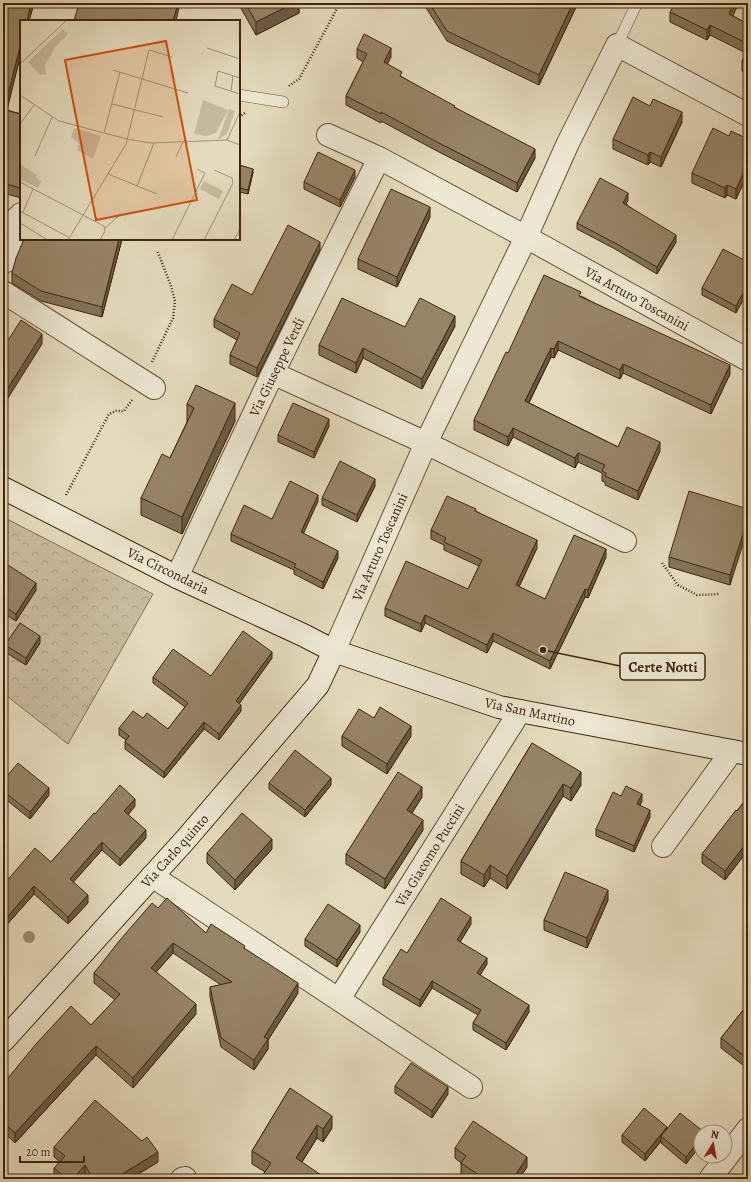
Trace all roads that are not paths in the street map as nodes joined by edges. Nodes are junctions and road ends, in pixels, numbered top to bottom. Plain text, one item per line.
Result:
1 (637, 3) edge
2 (616, 45) junction
3 (240, 95) edge
4 (283, 102) dead end
5 (748, 114) edge
6 (328, 136) dead end
7 (379, 158) junction
8 (12, 215) edge
9 (526, 237) junction
10 (3, 262) edge
11 (3, 292) edge
12 (748, 360) edge
13 (279, 376) dead end
14 (154, 388) dead end
15 (426, 443) junction
16 (3, 488) edge
17 (625, 541) dead end
18 (177, 577) junction
19 (334, 652) junction
20 (520, 711) junction
21 (740, 752) edge
22 (663, 846) dead end
23 (152, 876) junction
24 (339, 999) junction
25 (3, 1041) edge
26 (471, 1087) dead end
27 (748, 1129) edge
28 (710, 1179) edge

1 - 2 lane, Via Arturo Toscanini
2 - 5 street
2 - 9 street, Via Arturo Toscanini
3 - 4 lane
6 - 7 street, Via Arturo Toscanini
7 - 9 street, Via Arturo Toscanini
7 - 18 street, Via Giuseppe Verdi
8 - 10 street
9 - 12 street, Via Arturo Toscanini
9 - 15 street, Via Arturo Toscanini
11 - 14 street
13 - 15 street
15 - 17 street
15 - 19 street, Via Arturo Toscanini
16 - 18 street, Via Circondaria
18 - 19 street, Via Circondaria
19 - 20 street, Via San Martino
19 - 23 street, Via Carlo quinto
20 - 21 street, Via San Martino
20 - 24 street, Via Giacomo Puccini
21 - 22 street, Via San Martino
23 - 24 street
23 - 25 street, Via Carlo quinto
24 - 26 street
27 - 28 street

